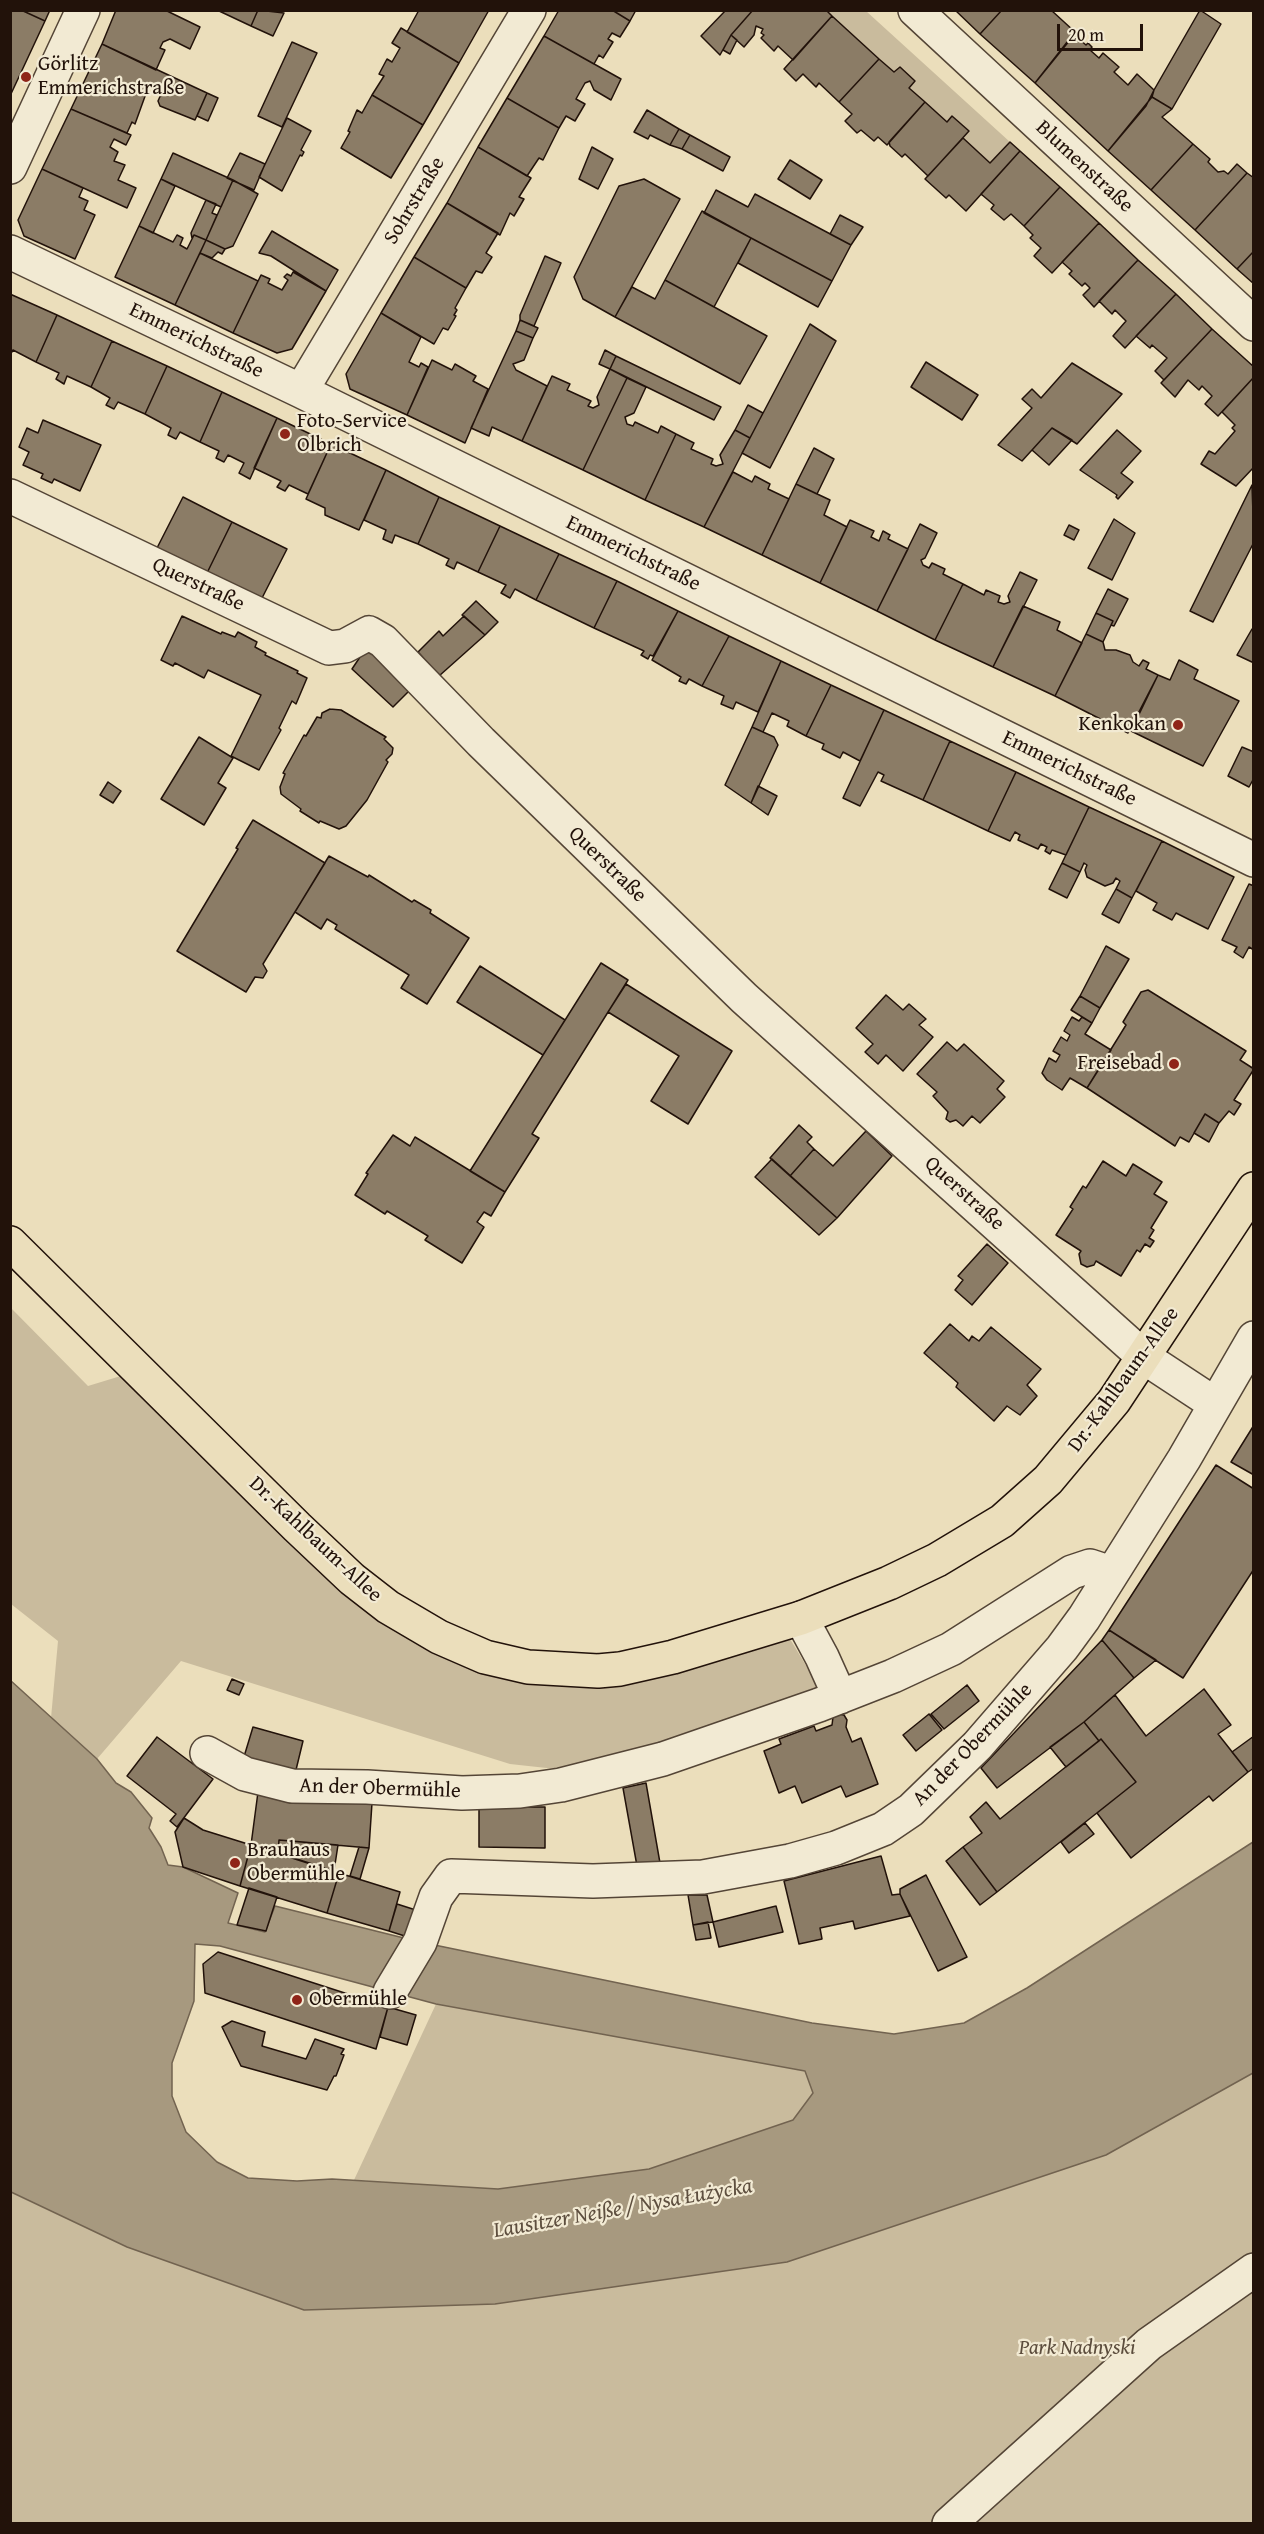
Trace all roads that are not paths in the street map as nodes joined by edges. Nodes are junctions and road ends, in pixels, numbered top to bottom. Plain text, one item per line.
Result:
1 (83, 10) edge
2 (530, 10) edge
3 (915, 10) edge
4 (10, 167) edge
5 (10, 252) edge
6 (1254, 324) edge
7 (301, 391) junction
8 (10, 496) edge
9 (1254, 860) edge
10 (1254, 1188) edge
11 (10, 1244) edge
12 (1254, 1338) edge
13 (1145, 1358) junction
14 (1215, 1404) junction
15 (1111, 1573) junction
16 (801, 1618) junction
17 (840, 1697) junction
18 (207, 1753) dead end
19 (390, 1992) dead end
20 (1254, 2271) edge
21 (949, 2523) edge

1 - 4 street
2 - 7 street, Sohrstraße
3 - 6 street, Blumenstraße
5 - 7 street, Emmerichstraße
7 - 9 street, Emmerichstraße
8 - 13 street, Querstraße
10 - 13 main road, Dr.-Kahlbaum-Allee
11 - 16 main road, Dr.-Kahlbaum-Allee
12 - 14 street, An der Obermühle
13 - 14 street
13 - 16 main road, Dr.-Kahlbaum-Allee
14 - 15 street, An der Obermühle
15 - 17 street, An der Obermühle
15 - 19 street, An der Obermühle
16 - 17 street
17 - 18 street, An der Obermühle
20 - 21 street

